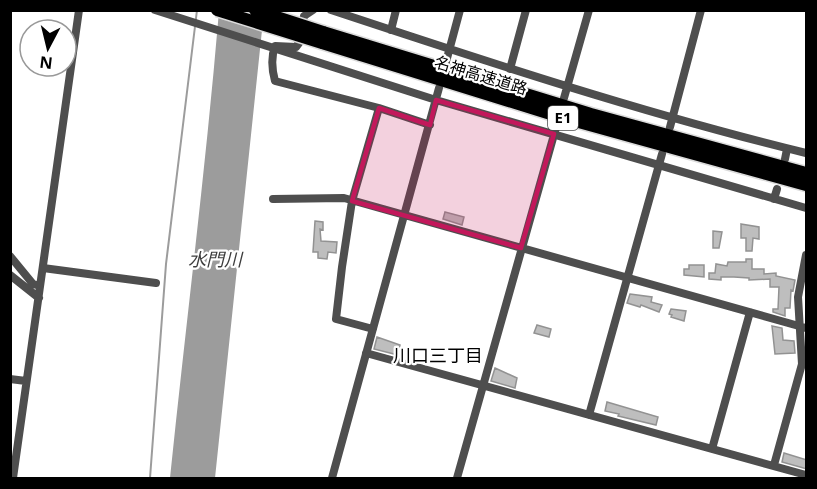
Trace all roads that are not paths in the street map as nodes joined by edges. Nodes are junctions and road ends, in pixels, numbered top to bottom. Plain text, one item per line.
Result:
1 (79, 10) edge
2 (155, 10) edge
3 (217, 10) edge
4 (255, 10) edge
5 (313, 10) edge
6 (331, 10) edge
7 (396, 10) edge
8 (460, 10) edge
9 (526, 10) edge
10 (589, 10) edge
11 (701, 10) edge
12 (165, 12) edge
13 (301, 13) edge
14 (391, 30) junction
15 (322, 37) junction
16 (274, 48) junction
17 (449, 50) junction
18 (446, 63) dead end
19 (510, 69) junction
20 (568, 87) junction
21 (439, 88) dead end
22 (564, 98) dead end
23 (436, 100) junction
24 (379, 108) junction
25 (671, 122) junction
26 (557, 123) dead end
27 (430, 125) junction
28 (554, 134) junction
29 (788, 149) junction
30 (807, 153) edge
31 (662, 154) dead end
32 (785, 159) dead end
33 (659, 164) junction
34 (807, 173) edge
35 (807, 187) edge
36 (777, 189) dead end
37 (273, 199) dead end
38 (774, 199) junction
39 (352, 201) junction
40 (807, 208) edge
41 (405, 216) junction
42 (521, 248) junction
43 (807, 255) edge
44 (10, 256) edge
45 (43, 268) junction
46 (10, 275) edge
47 (628, 278) junction
48 (156, 283) dead end
49 (40, 286) junction
50 (39, 298) junction
51 (750, 312) junction
52 (803, 327) edge
53 (373, 329) junction
54 (366, 353) junction
55 (10, 379) edge
56 (26, 381) junction
57 (484, 385) junction
58 (589, 415) junction
59 (712, 449) junction
60 (774, 465) junction
61 (805, 476) edge
62 (13, 478) edge
63 (332, 478) edge
64 (457, 478) edge

1 - 45 street
2 - 12 street
3 - 15 highway, 名神高速道路 / E1, bridge
4 - 15 highway, 名神高速道路 / E1, bridge
5 - 13 street
6 - 14 street
7 - 14 street
8 - 17 street
9 - 19 street
10 - 20 street
11 - 25 street
12 - 16 street
13 - 16 street
14 - 17 street
15 - 34 highway, 名神高速道路 / E1
15 - 35 highway, 名神高速道路 / E1
16 - 23 street
16 - 24 street
17 - 18 street
17 - 19 street
19 - 20 street
20 - 22 street
20 - 25 street
21 - 23 street
23 - 27 street
23 - 28 street
24 - 27 street
24 - 39 street
25 - 29 street
26 - 28 street
27 - 41 street
28 - 33 street
28 - 42 street
29 - 30 street
29 - 32 street
31 - 33 street
33 - 38 street
33 - 47 street
36 - 38 street
37 - 39 street
38 - 40 street
39 - 41 street
39 - 53 street
41 - 42 street
41 - 53 street
42 - 47 street
42 - 57 street
43 - 52 street
44 - 49 street
45 - 48 street
45 - 49 street
46 - 50 street
47 - 51 street
47 - 58 street
49 - 50 street
50 - 56 street
51 - 52 street
51 - 59 street
52 - 60 street
53 - 54 street
54 - 57 street
54 - 63 street
55 - 56 street
56 - 62 street
57 - 58 street
57 - 64 street
58 - 59 street
59 - 60 street
60 - 61 street

